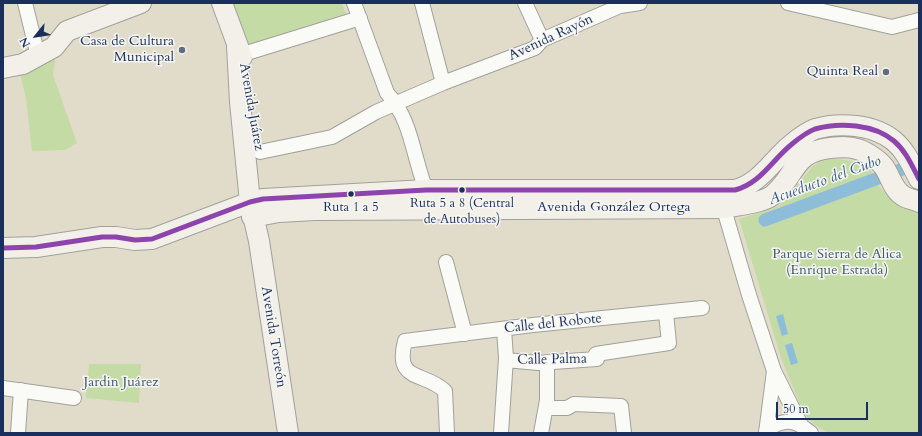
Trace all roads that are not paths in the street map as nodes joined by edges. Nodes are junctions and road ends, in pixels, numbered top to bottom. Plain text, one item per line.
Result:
1 (24, 3) edge
2 (141, 3) edge
3 (222, 3) edge
4 (354, 3) edge
5 (422, 3) edge
6 (524, 3) edge
7 (640, 3) edge
8 (788, 3) edge
9 (360, 18) junction
10 (919, 20) edge
11 (542, 40) junction
12 (239, 52) junction
13 (38, 56) junction
14 (3, 68) edge
15 (442, 82) junction
16 (396, 103) junction
17 (260, 152) junction
18 (919, 179) edge
19 (426, 190) junction
20 (721, 199) junction
21 (919, 202) edge
22 (257, 208) junction
23 (434, 208) junction
24 (3, 248) edge
25 (446, 262) dead end
26 (702, 308) dead end
27 (666, 313) junction
28 (504, 329) junction
29 (465, 334) junction
30 (506, 360) junction
31 (547, 362) junction
32 (774, 371) junction
33 (3, 388) edge
34 (21, 390) junction
35 (74, 398) dead end
36 (546, 408) junction
37 (806, 429) edge
38 (766, 432) edge
39 (18, 433) edge
40 (288, 433) edge
41 (447, 433) edge
42 (501, 433) edge
43 (541, 433) edge
44 (624, 433) edge

1 - 13 street
2 - 13 street
3 - 12 street, Avenida Juárez
4 - 9 street
5 - 15 street
6 - 11 street
7 - 11 street, Avenida Rayón
8 - 10 street
9 - 12 street
9 - 16 street
11 - 15 street, Avenida Rayón
12 - 17 street, Avenida Juárez
12 - 22 street
13 - 14 street
15 - 16 street, Avenida Rayón
16 - 17 street, Avenida Rayón
16 - 19 street
17 - 22 street, Avenida Juárez
18 - 20 street, Avenida González Ortega
19 - 20 street, Avenida González Ortega
19 - 22 street, Avenida González Ortega
19 - 23 street
20 - 21 street, Avenida González Ortega
20 - 23 street, Avenida González Ortega
20 - 32 street
22 - 23 street, Avenida González Ortega
22 - 24 street
22 - 40 street, Avenida Torreón
25 - 29 street
26 - 27 street, Calle del Robote
27 - 28 street, Calle del Robote
27 - 31 street, Calle Palma
28 - 29 street, Calle del Robote
28 - 30 street
29 - 41 street, Calle del Robote
30 - 31 street, Calle Palma
30 - 42 street
31 - 36 street
32 - 37 street
32 - 38 street
33 - 34 street
34 - 35 street
34 - 39 street
36 - 43 street
36 - 44 street
37 - 38 street

